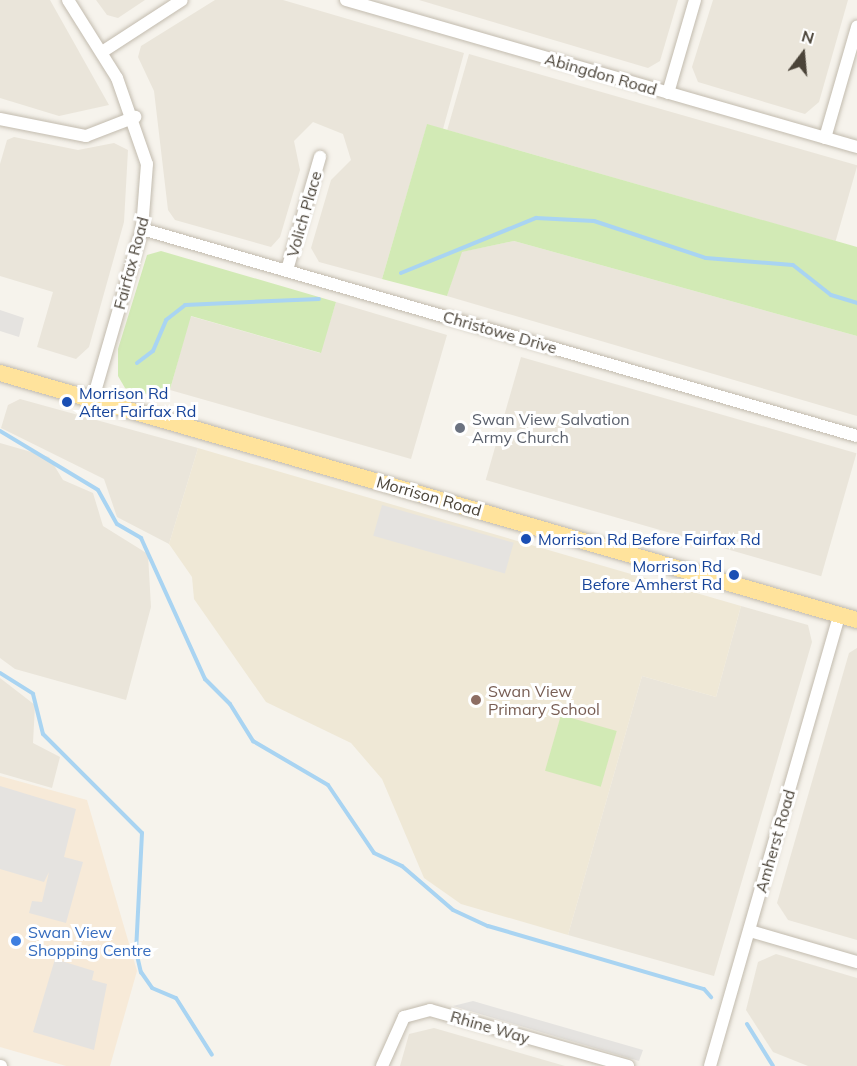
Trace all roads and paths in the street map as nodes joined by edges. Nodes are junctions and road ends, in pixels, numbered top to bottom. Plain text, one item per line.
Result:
1 (68, 0) edge
2 (182, 0) edge
3 (346, 0) edge
4 (695, 0) edge
5 (374, 4) edge
6 (857, 27) edge
7 (102, 52) junction
8 (668, 93) junction
9 (135, 117) junction
10 (0, 119) edge
11 (825, 138) junction
12 (857, 147) edge
13 (320, 157) dead end
14 (142, 229) junction
15 (287, 270) junction
16 (0, 373) edge
17 (93, 399) junction
18 (857, 436) edge
19 (839, 615) junction
20 (857, 620) edge
21 (750, 931) junction
22 (857, 962) edge
23 (382, 1066) edge
24 (628, 1066) edge
25 (710, 1066) edge

1 - 7 street, Fairfax Road
2 - 7 street
3 - 5 street, Abingdon Road
4 - 8 street
5 - 8 street, Abingdon Road
6 - 11 street
7 - 9 street, Fairfax Road
8 - 11 street, Abingdon Road
9 - 10 street
9 - 14 street, Fairfax Road
11 - 12 street, Abingdon Road
13 - 15 street, Volich Place
14 - 15 street, Christowe Drive
14 - 17 street, Fairfax Road
15 - 18 street, Christowe Drive
16 - 17 main road, Morrison Road
17 - 19 main road, Morrison Road
19 - 20 main road, Morrison Road
19 - 21 street, Amherst Road
21 - 22 street
21 - 25 street, Amherst Road
23 - 24 street, Rhine Way

